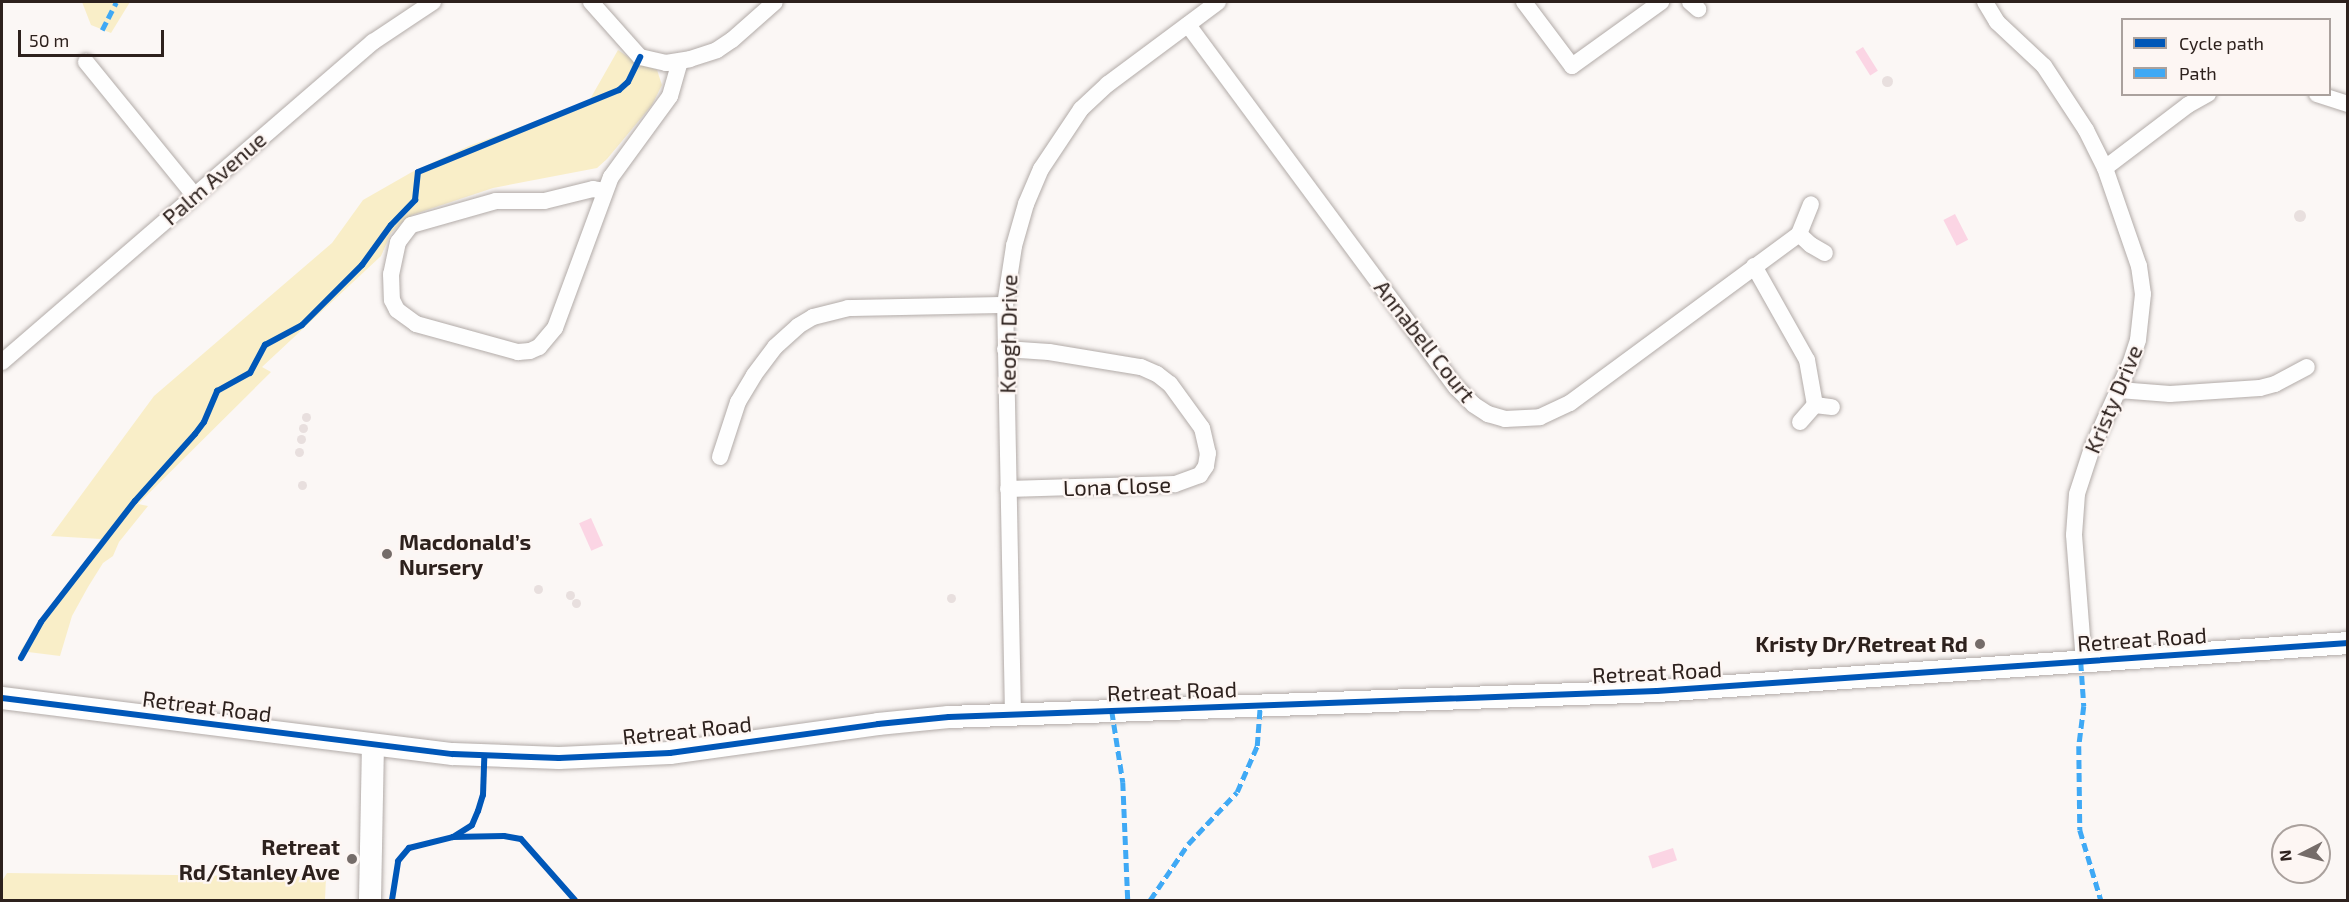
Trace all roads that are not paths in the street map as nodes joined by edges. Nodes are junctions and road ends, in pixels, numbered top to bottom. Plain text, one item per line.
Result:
1 (433, 2) edge
2 (591, 2) edge
3 (775, 2) edge
4 (1218, 2) edge
5 (1524, 2) edge
6 (1660, 2) edge
7 (1985, 2) edge
8 (1188, 25) junction
9 (86, 62) dead end
10 (680, 62) junction
11 (2204, 96) edge
12 (2323, 96) edge
13 (2348, 104) edge
14 (2105, 168) junction
15 (605, 191) junction
16 (194, 195) junction
17 (1811, 204) dead end
18 (1799, 234) junction
19 (1825, 253) dead end
20 (1754, 266) junction
21 (1005, 304) junction
22 (1005, 349) junction
23 (2, 362) edge
24 (2307, 367) dead end
25 (2119, 390) junction
26 (1815, 405) junction
27 (1832, 407) dead end
28 (1800, 422) dead end
29 (720, 457) dead end
30 (1008, 489) junction
31 (2348, 643) edge
32 (2084, 661) junction
33 (2, 698) edge
34 (1013, 715) junction
35 (374, 745) junction
36 (370, 900) edge

1 - 16 street, Palm Avenue
2 - 10 street
3 - 10 street
4 - 8 street, Keogh Drive
5 - 6 street
7 - 14 street, Kristy Drive
8 - 20 street, Annabell Court
8 - 21 street, Keogh Drive
9 - 16 street
10 - 15 street
11 - 14 street
12 - 13 street
14 - 25 street, Kristy Drive
15 - 15 street
16 - 23 street, Palm Avenue
17 - 18 street
18 - 19 street
18 - 20 street, Annabell Court
20 - 26 street
21 - 22 street, Keogh Drive
21 - 29 street
22 - 30 street, Keogh Drive
22 - 30 street, Lona Close
24 - 25 street
25 - 32 street, Kristy Drive
26 - 27 street
26 - 28 street
30 - 34 street, Keogh Drive
31 - 32 street, Retreat Road
32 - 34 street, Retreat Road
33 - 35 street, Retreat Road
34 - 35 street, Retreat Road
35 - 36 street

